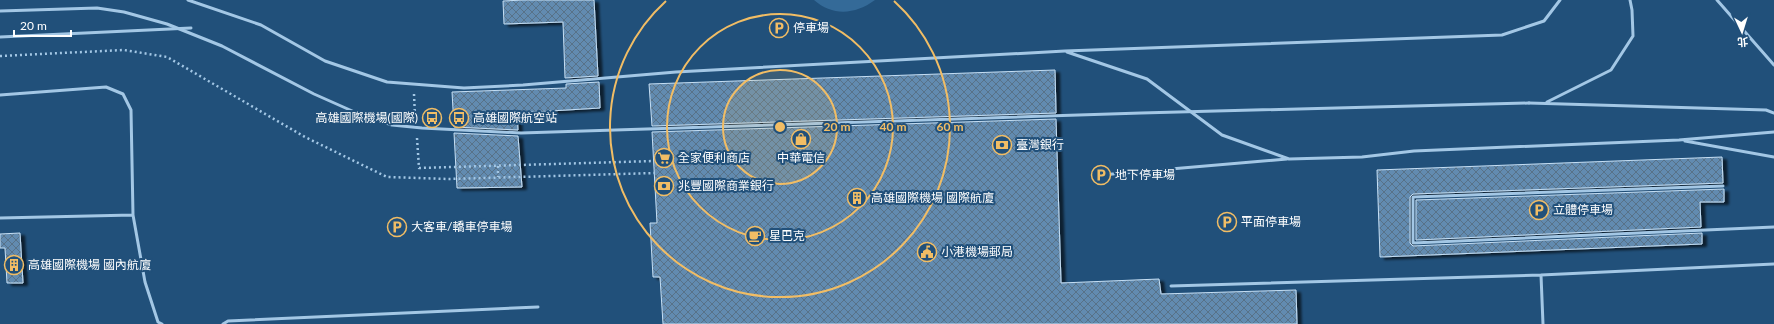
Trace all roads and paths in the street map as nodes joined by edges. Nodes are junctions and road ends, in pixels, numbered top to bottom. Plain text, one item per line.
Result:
1 (188, 0) edge
2 (1560, 0) edge
3 (1630, 0) edge
4 (1717, 0) edge
5 (0, 10) edge
6 (191, 28) dead end
7 (0, 37) edge
8 (1065, 51) junction
9 (0, 56) edge
10 (1774, 64) edge
11 (414, 84) junction
12 (0, 95) edge
13 (1545, 103) junction
14 (1774, 112) edge
15 (416, 122) dead end
16 (1774, 132) edge
17 (417, 137) dead end
18 (1679, 140) junction
19 (1774, 158) edge
20 (1289, 159) junction
21 (654, 161) dead end
22 (498, 166) junction
23 (655, 173) dead end
24 (1101, 175) dead end
25 (498, 177) junction
26 (1723, 186) dead end
27 (133, 215) junction
28 (0, 218) edge
29 (1774, 227) edge
30 (1774, 264) edge
31 (1541, 275) junction
32 (1171, 286) dead end
33 (538, 307) dead end
34 (162, 324) edge
35 (223, 324) edge
36 (1543, 324) edge

1 - 11 lane
2 - 8 lane
3 - 13 lane
4 - 10 lane
5 - 13 lane, bridge
6 - 7 lane
8 - 11 lane
8 - 20 lane
9 - 25 path
11 - 15 path
12 - 27 lane
13 - 14 lane
16 - 18 lane
17 - 22 path
18 - 19 lane
18 - 20 lane
20 - 24 lane
21 - 22 path
22 - 25 path
23 - 25 path
26 - 29 lane
27 - 28 lane
27 - 34 lane
30 - 31 lane
31 - 32 lane
31 - 36 lane
33 - 35 lane

